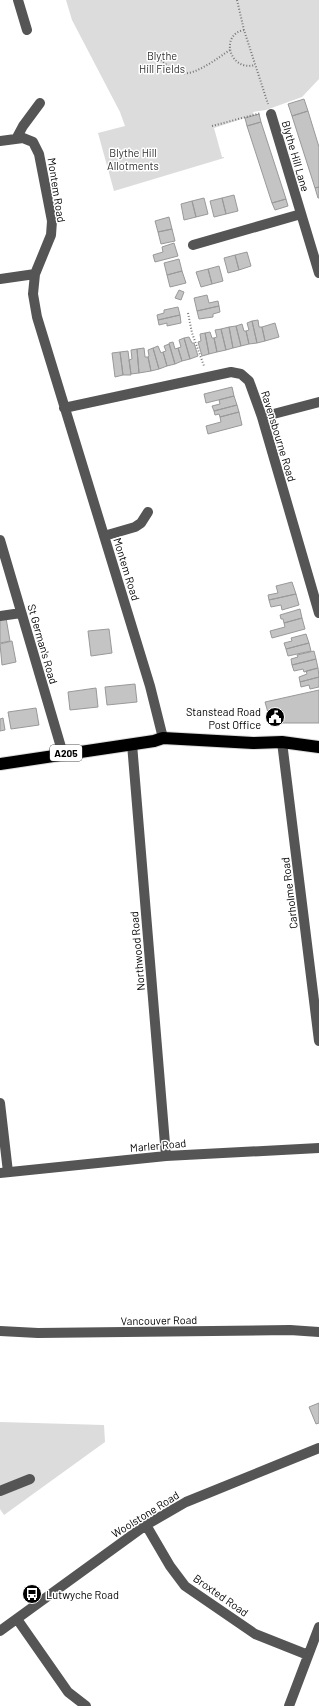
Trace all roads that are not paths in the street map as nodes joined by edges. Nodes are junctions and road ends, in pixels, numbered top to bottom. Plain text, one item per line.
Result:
1 (18, 0) edge
2 (27, 30) dead end
3 (40, 103) dead end
4 (270, 112) road end
5 (16, 139) junction
6 (0, 141) edge
7 (301, 214) junction
8 (193, 245) dead end
9 (319, 273) edge
10 (35, 274) junction
11 (0, 279) edge
12 (319, 402) edge
13 (64, 408) junction
14 (262, 417) junction
15 (148, 512) dead end
16 (104, 536) junction
17 (0, 540) edge
18 (22, 613) junction
19 (319, 614) edge
20 (0, 616) edge
21 (163, 738) junction
22 (282, 742) junction
23 (132, 744) junction
24 (319, 747) edge
25 (63, 754) junction
26 (0, 764) edge
27 (319, 1041) edge
28 (0, 1103) edge
29 (319, 1148) edge
30 (166, 1156) junction
31 (4, 1172) edge
32 (0, 1331) edge
33 (319, 1332) edge
34 (319, 1448) edge
35 (30, 1479) dead end
36 (0, 1491) edge
37 (146, 1525) junction
38 (17, 1619) junction
39 (319, 1627) edge
40 (0, 1630) edge
41 (308, 1654) junction
42 (86, 1706) edge
43 (289, 1706) edge

1 - 2 street
3 - 5 street
4 - 7 street, Blythe Hill Lane
5 - 6 street, Montem Road
5 - 10 street, Montem Road
7 - 8 street
7 - 9 street, Blythe Hill Lane
10 - 11 street
10 - 13 street, Montem Road
12 - 14 street
13 - 14 street, Ravensbourne Road
13 - 16 street, Montem Road
14 - 19 street, Ravensbourne Road
15 - 16 street
16 - 21 street, Montem Road
17 - 18 street, St German's Road
18 - 20 street
18 - 25 street, St German's Road
21 - 22 highway, A205
21 - 23 highway, A205
22 - 24 highway, A205
22 - 27 street, Carholme Road
23 - 25 highway, A205
23 - 30 street, Northwood Road
25 - 26 highway, A205
28 - 31 street
29 - 30 street, Marler Road
30 - 31 street, Marler Road
32 - 33 street, Vancouver Road
34 - 37 street, Woolstone Road
35 - 36 street
37 - 38 street, Woolstone Road
37 - 41 street, Broxted Road
38 - 40 street, Woolstone Road
38 - 42 street
39 - 41 street
41 - 43 street

